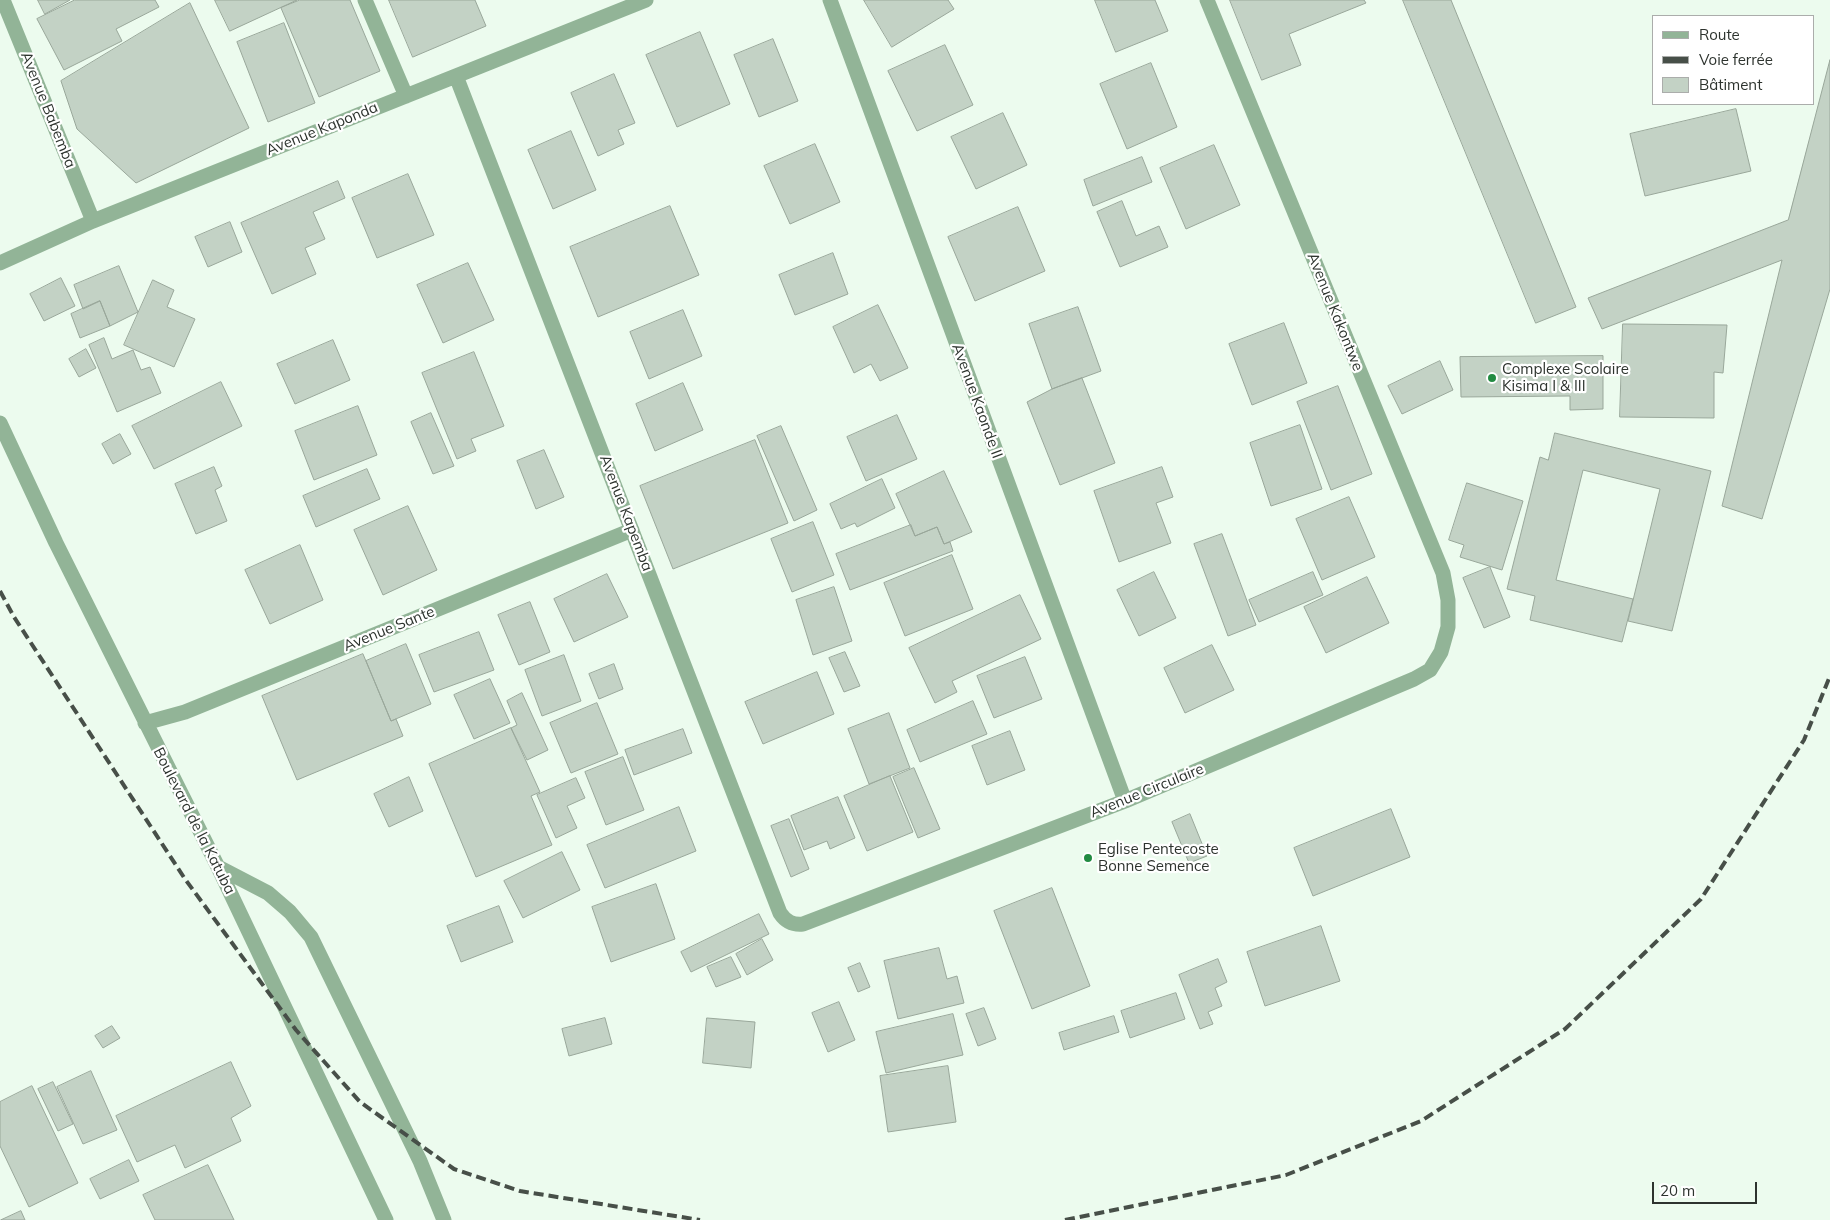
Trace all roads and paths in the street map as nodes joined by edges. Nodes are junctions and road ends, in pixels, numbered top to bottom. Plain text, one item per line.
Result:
1 (3, 0) edge
2 (365, 0) edge
3 (646, 0) edge
4 (830, 0) edge
5 (1207, 0) edge
6 (456, 76) junction
7 (406, 96) junction
8 (93, 221) junction
9 (0, 262) edge
10 (0, 423) edge
11 (632, 530) junction
12 (1448, 627) joint
13 (145, 723) junction
14 (1125, 801) junction
15 (218, 866) junction
16 (815, 920) joint
17 (386, 1220) edge
18 (444, 1220) edge

1 - 8 street, Avenue Babemba
2 - 7 street
3 - 6 street, Avenue Kaponda
4 - 14 street, Avenue Kaonde II
5 - 12 street, Avenue Kakontwe
6 - 7 street, Avenue Kaponda
6 - 11 street, Avenue Kapemba
7 - 8 street, Avenue Kaponda
8 - 9 street, Avenue Kaponda
10 - 13 street, Boulevard de la Katuba
11 - 13 street, Avenue Sante
11 - 16 street, Avenue Kapemba
12 - 14 street, Avenue Circulaire
13 - 15 street, Boulevard de la Katuba
14 - 16 street, Avenue Circulaire
15 - 17 street, Boulevard de la Katuba
15 - 18 street

